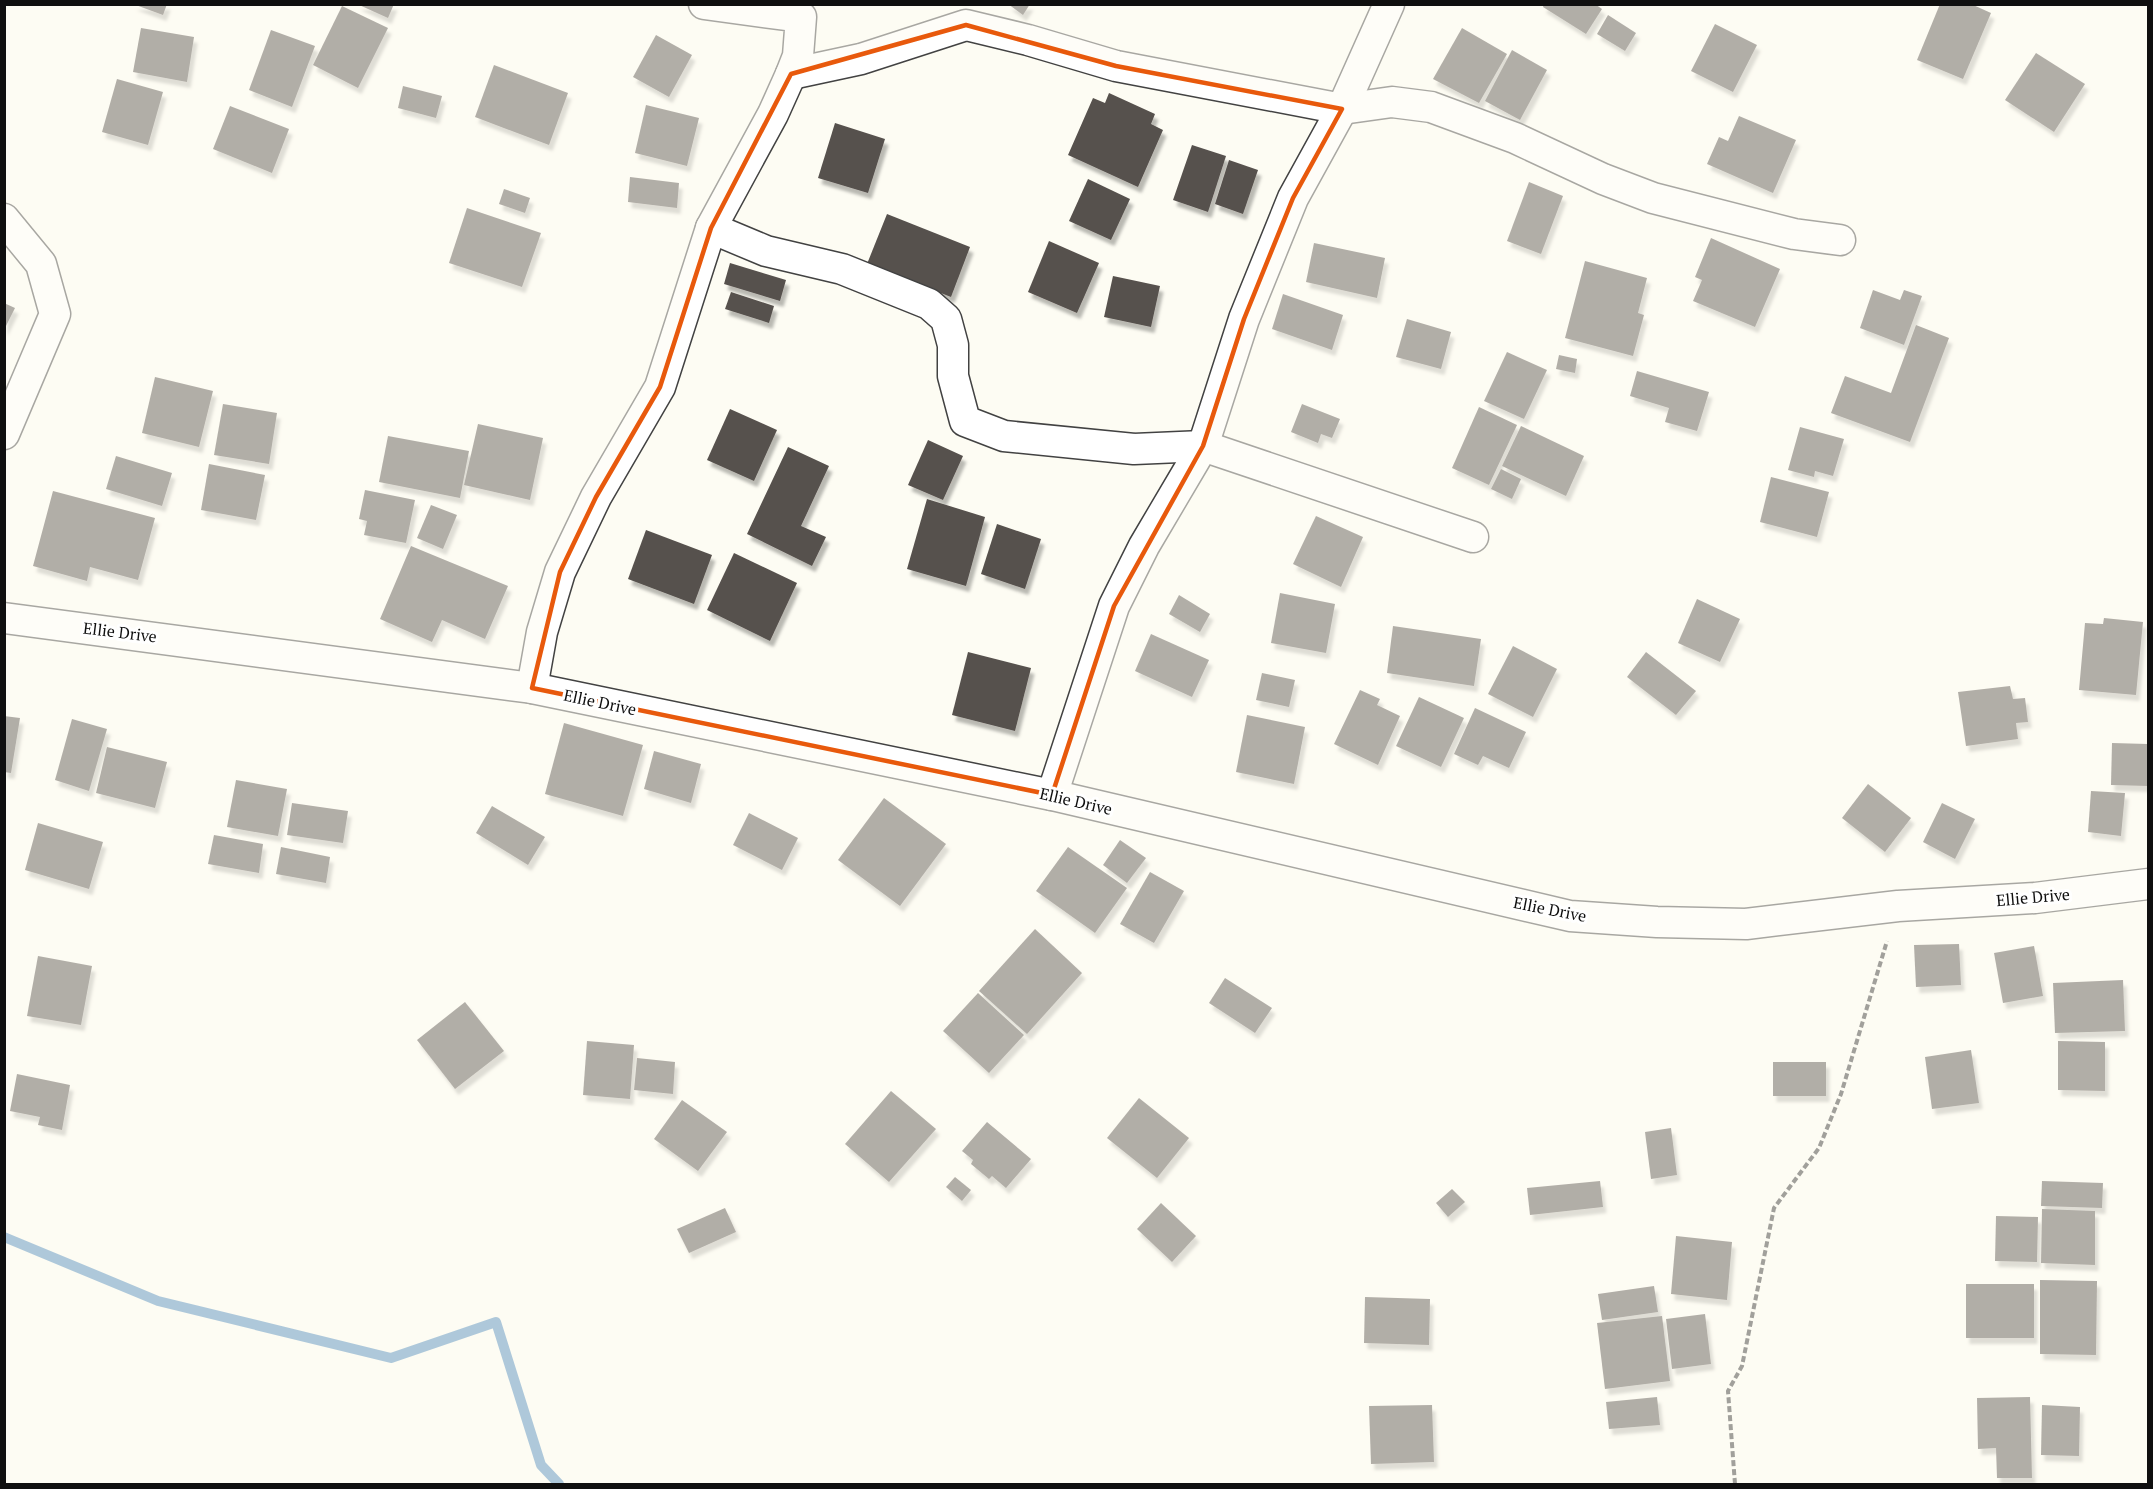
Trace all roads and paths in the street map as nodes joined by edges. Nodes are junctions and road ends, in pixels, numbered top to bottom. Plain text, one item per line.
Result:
1 (705, 4) edge
2 (1389, 4) edge
3 (806, 11) edge
4 (791, 74) junction
5 (1342, 108) junction
6 (4, 219) edge
7 (711, 228) junction
8 (1840, 240) dead end
9 (4, 434) edge
10 (1203, 446) junction
11 (1473, 537) dead end
12 (4, 618) edge
13 (532, 688) junction
14 (1052, 795) junction
15 (2148, 884) edge
16 (1898, 906) junction
17 (1734, 1485) edge

1 - 3 street
2 - 5 street
3 - 4 street
4 - 5 street
4 - 7 street
5 - 8 street
5 - 10 street
6 - 9 street
7 - 10 street
7 - 13 street
10 - 11 street
10 - 14 street
12 - 13 street, Ellie Drive
13 - 14 street, Ellie Drive
14 - 16 street, Ellie Drive
15 - 16 street, Ellie Drive
16 - 17 path

